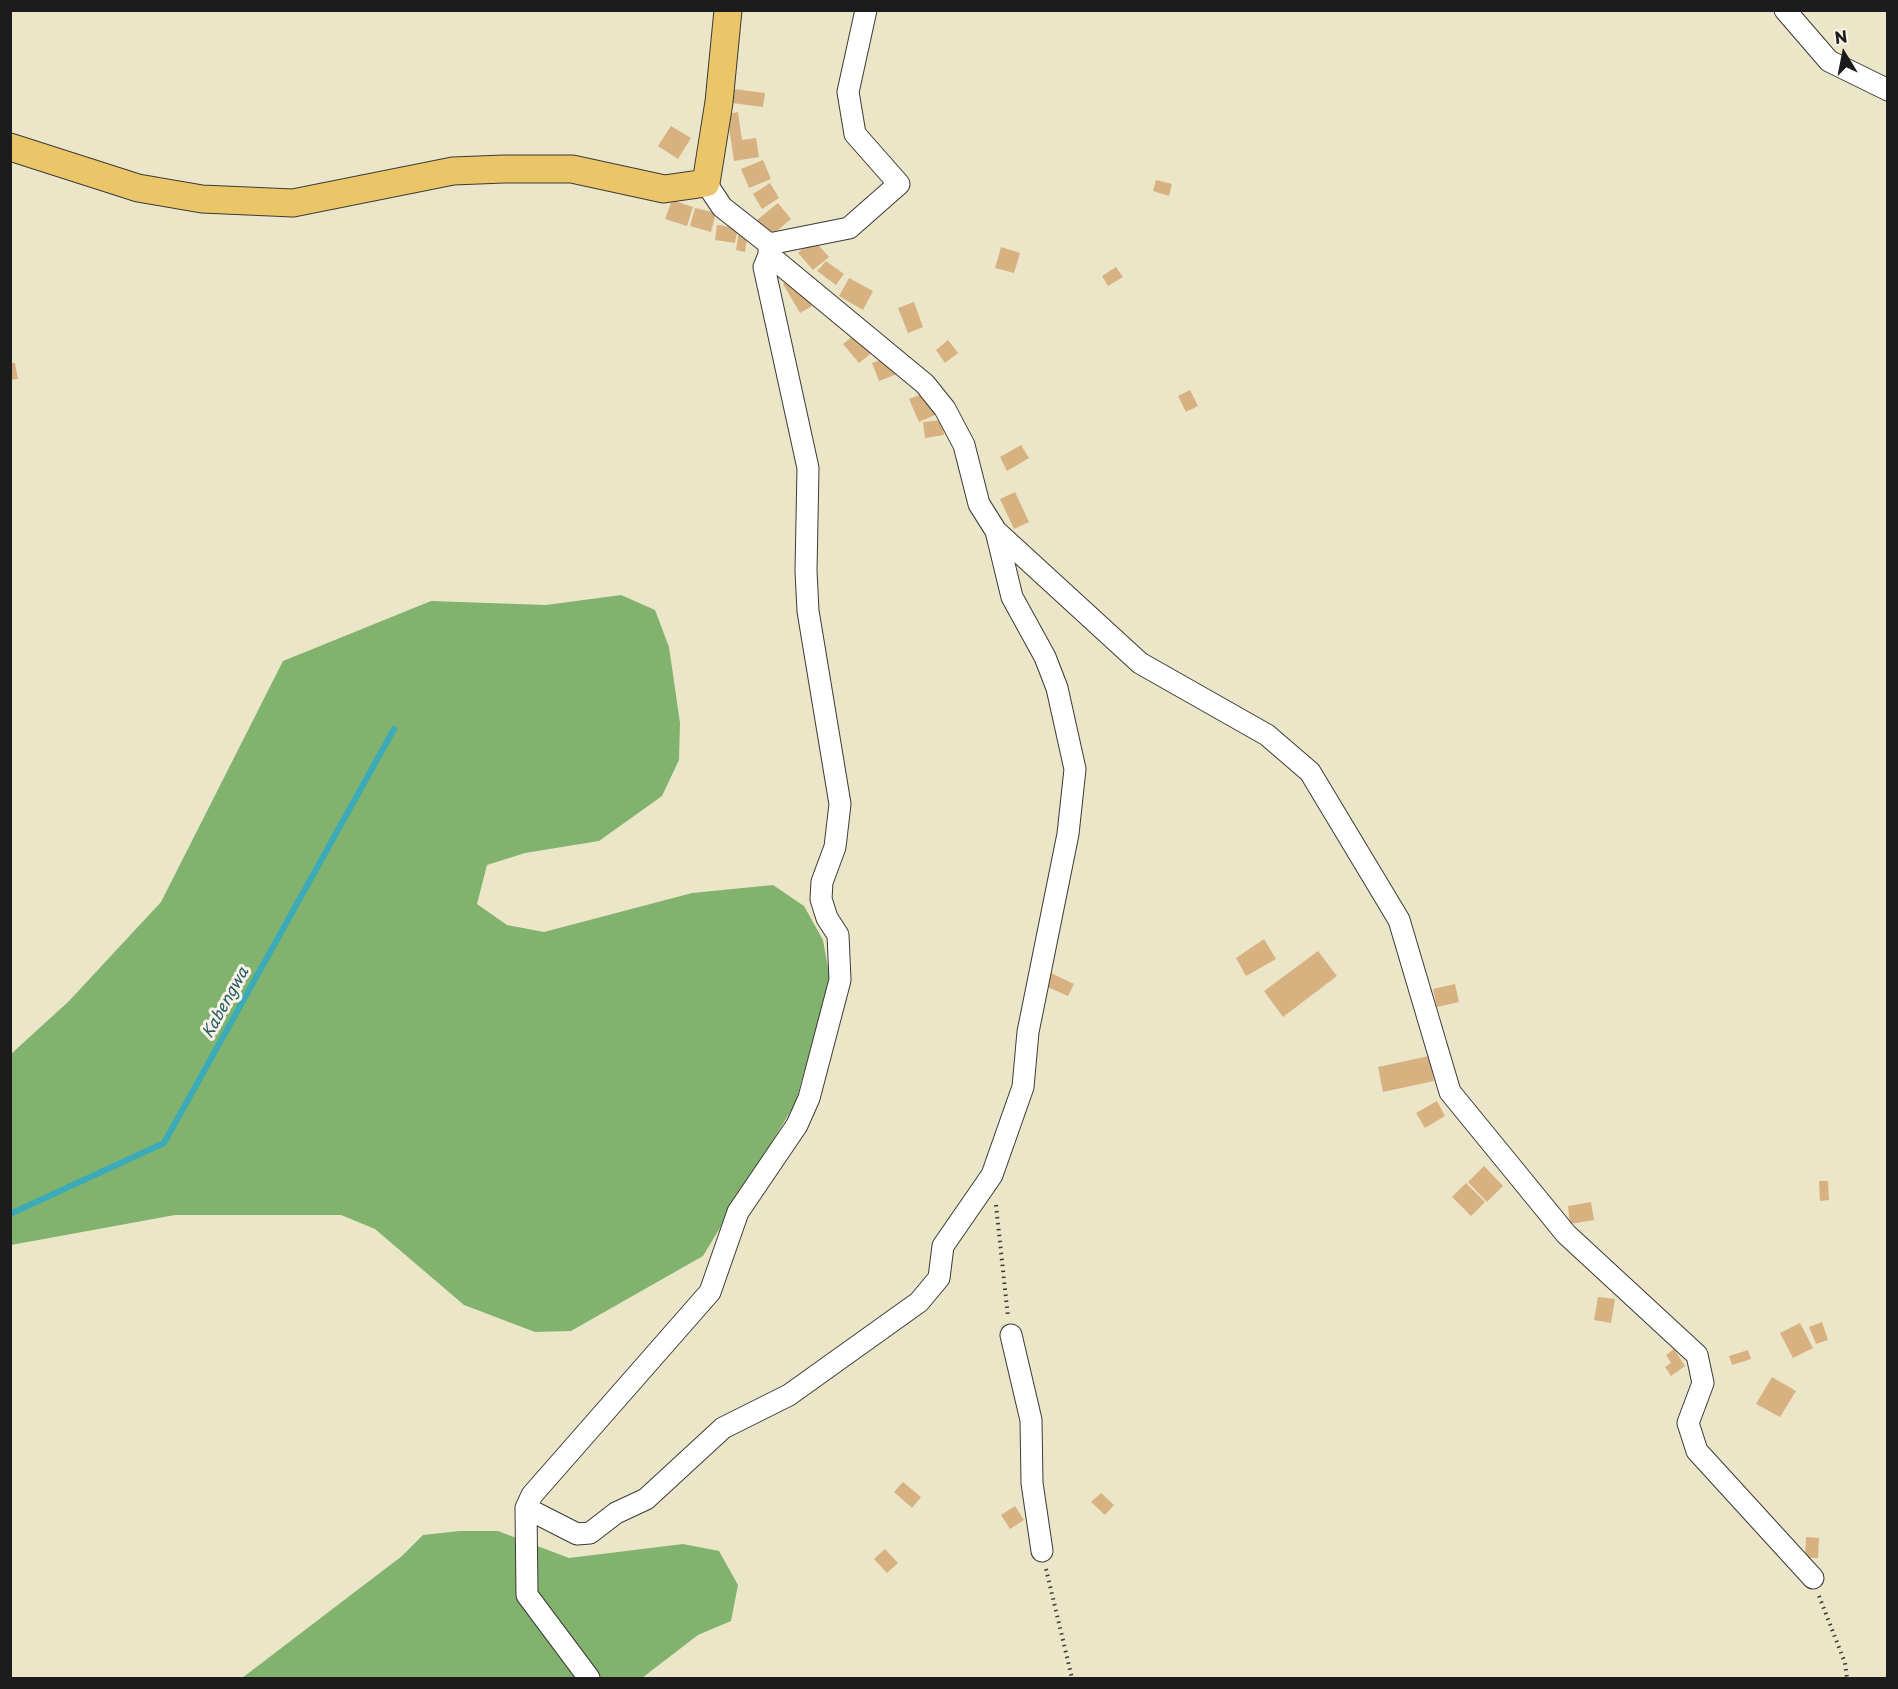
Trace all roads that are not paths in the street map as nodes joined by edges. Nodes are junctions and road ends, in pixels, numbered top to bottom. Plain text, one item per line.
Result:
1 (728, 10) edge
2 (866, 10) edge
3 (1785, 10) edge
4 (1887, 90) edge
5 (10, 147) edge
6 (706, 183) junction
7 (769, 250) junction
8 (996, 531) junction
9 (1011, 1335) road end
10 (526, 1508) junction
11 (1042, 1551) road end
12 (1813, 1578) road end
13 (589, 1678) edge

1 - 6 main road
2 - 7 street
3 - 4 street
5 - 6 main road
6 - 7 street
7 - 8 street
7 - 10 street
8 - 10 street
8 - 12 street
9 - 11 street
10 - 13 street

